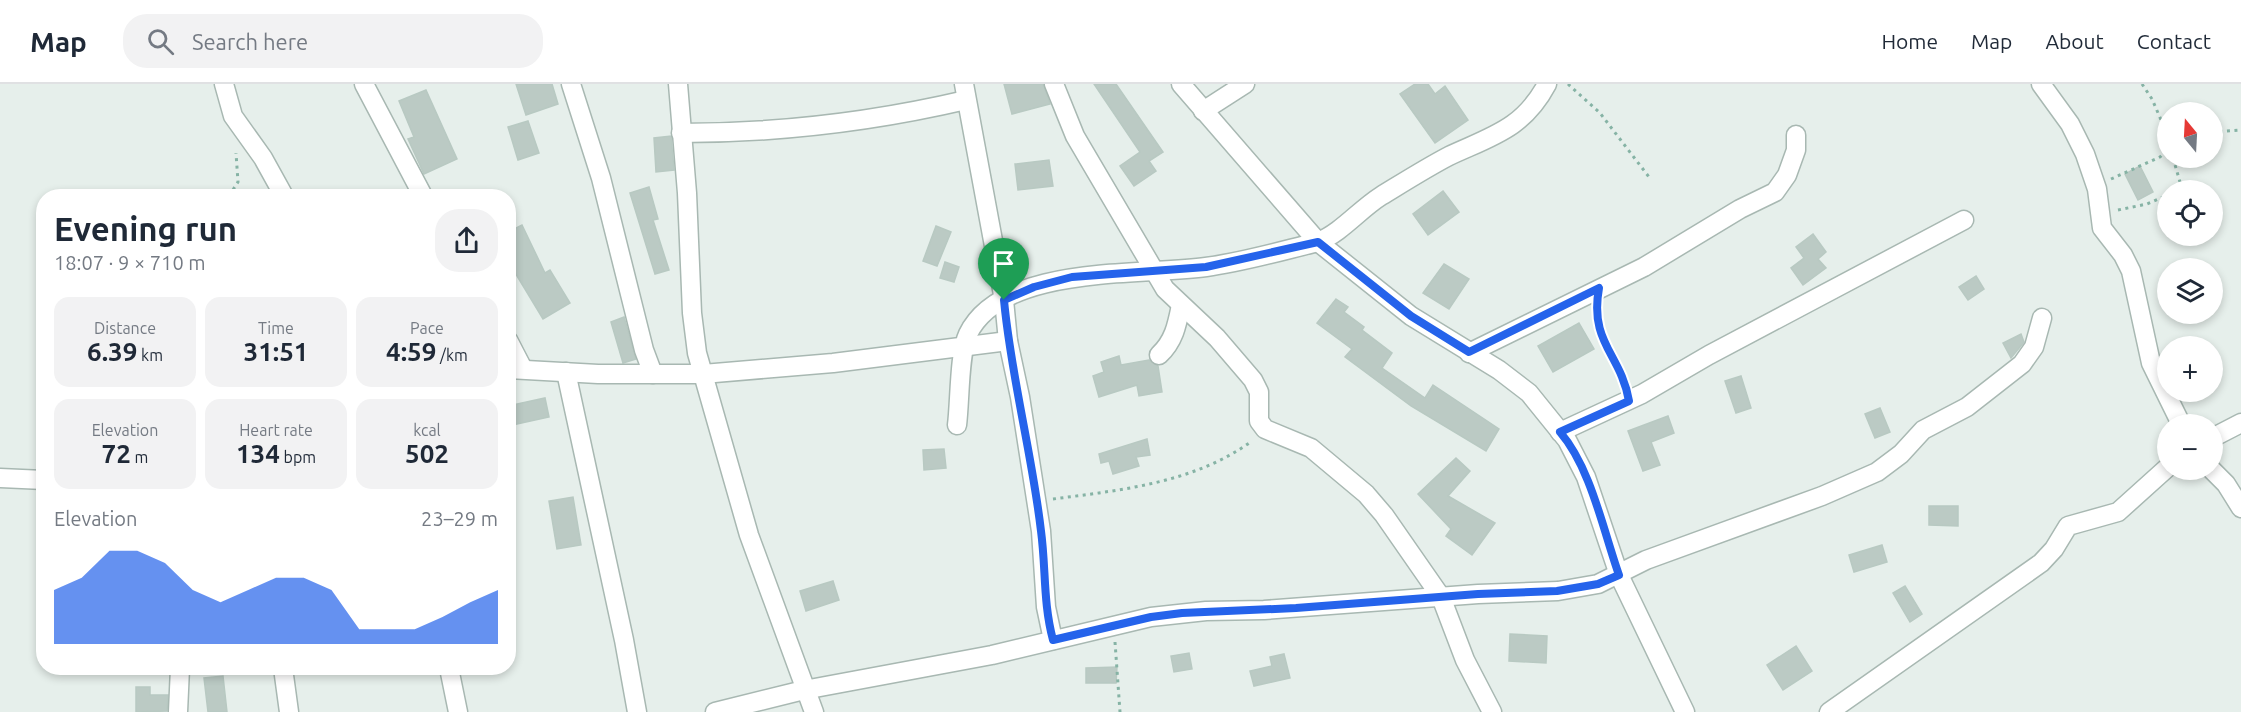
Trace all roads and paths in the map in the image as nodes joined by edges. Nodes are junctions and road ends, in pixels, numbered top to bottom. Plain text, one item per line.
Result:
1 (224, 84) edge
2 (364, 84) edge
3 (571, 84) edge
4 (678, 84) edge
5 (1054, 84) edge
6 (1181, 84) edge
7 (1245, 84) edge
8 (1547, 84) edge
9 (1568, 84) edge
10 (2041, 84) edge
11 (2142, 84) edge
12 (965, 92) edge
13 (2157, 108) edge
14 (1203, 111) junction
15 (2241, 130) edge
16 (2223, 131) edge
17 (681, 133) junction
18 (1796, 135) dead end
19 (235, 144) dead end
20 (2157, 158) edge
21 (1649, 177) dead end
22 (2095, 183) junction
23 (234, 189) edge
24 (280, 189) edge
25 (419, 189) edge
26 (2157, 200) edge
27 (2100, 215) junction
28 (1964, 220) dead end
29 (1318, 242) junction
30 (1155, 271) junction
31 (1599, 288) junction
32 (1004, 300) junction
33 (1181, 305) junction
34 (2042, 318) dead end
35 (1008, 341) junction
36 (965, 346) junction
37 (1469, 352) junction
38 (1159, 355) dead end
39 (516, 369) edge
40 (566, 372) junction
41 (653, 374) junction
42 (703, 374) junction
43 (1629, 401) junction
44 (2176, 414) edge
45 (2241, 423) edge
46 (957, 424) dead end
47 (1265, 429) junction
48 (1560, 432) junction
49 (2223, 432) edge
50 (2157, 477) edge
51 (0, 478) edge
52 (36, 480) edge
53 (2222, 480) edge
54 (1037, 502) junction
55 (2241, 508) edge
56 (1619, 575) junction
57 (1440, 597) junction
58 (1113, 625) junction
59 (1053, 640) junction
60 (180, 675) edge
61 (284, 675) edge
62 (450, 675) edge
63 (804, 690) junction
64 (178, 712) edge
65 (289, 712) edge
66 (458, 712) edge
67 (637, 712) edge
68 (716, 712) edge
69 (814, 712) edge
70 (1120, 712) edge
71 (1492, 712) edge
72 (1685, 712) edge
73 (1829, 712) edge

1 - 24 street
2 - 25 street
3 - 41 street
4 - 17 street
5 - 30 street
6 - 14 street
7 - 14 street
8 - 29 street
9 - 21 path
10 - 22 street
11 - 13 path
12 - 17 street
12 - 32 street
14 - 29 street
15 - 16 path
17 - 42 street
18 - 31 street
19 - 23 path
20 - 22 path
22 - 27 street
26 - 27 path
27 - 44 street
28 - 43 street
29 - 30 street
29 - 37 street
30 - 32 street
30 - 33 street
31 - 37 street
31 - 43 path
32 - 35 street
32 - 36 street
33 - 38 street
33 - 47 street
34 - 56 street
35 - 36 street
35 - 54 street
36 - 42 street
36 - 46 street
37 - 48 street
39 - 40 street
40 - 41 street
40 - 67 street
41 - 42 street
42 - 63 street
43 - 48 street
45 - 49 street
47 - 54 path
47 - 57 street
48 - 56 street
50 - 73 street
51 - 52 street
53 - 55 street
54 - 59 street
56 - 57 street
56 - 72 street
57 - 58 street
57 - 71 street
58 - 59 street
58 - 70 path
59 - 63 street
60 - 64 street
61 - 65 street
62 - 66 street
63 - 68 street
63 - 69 street

